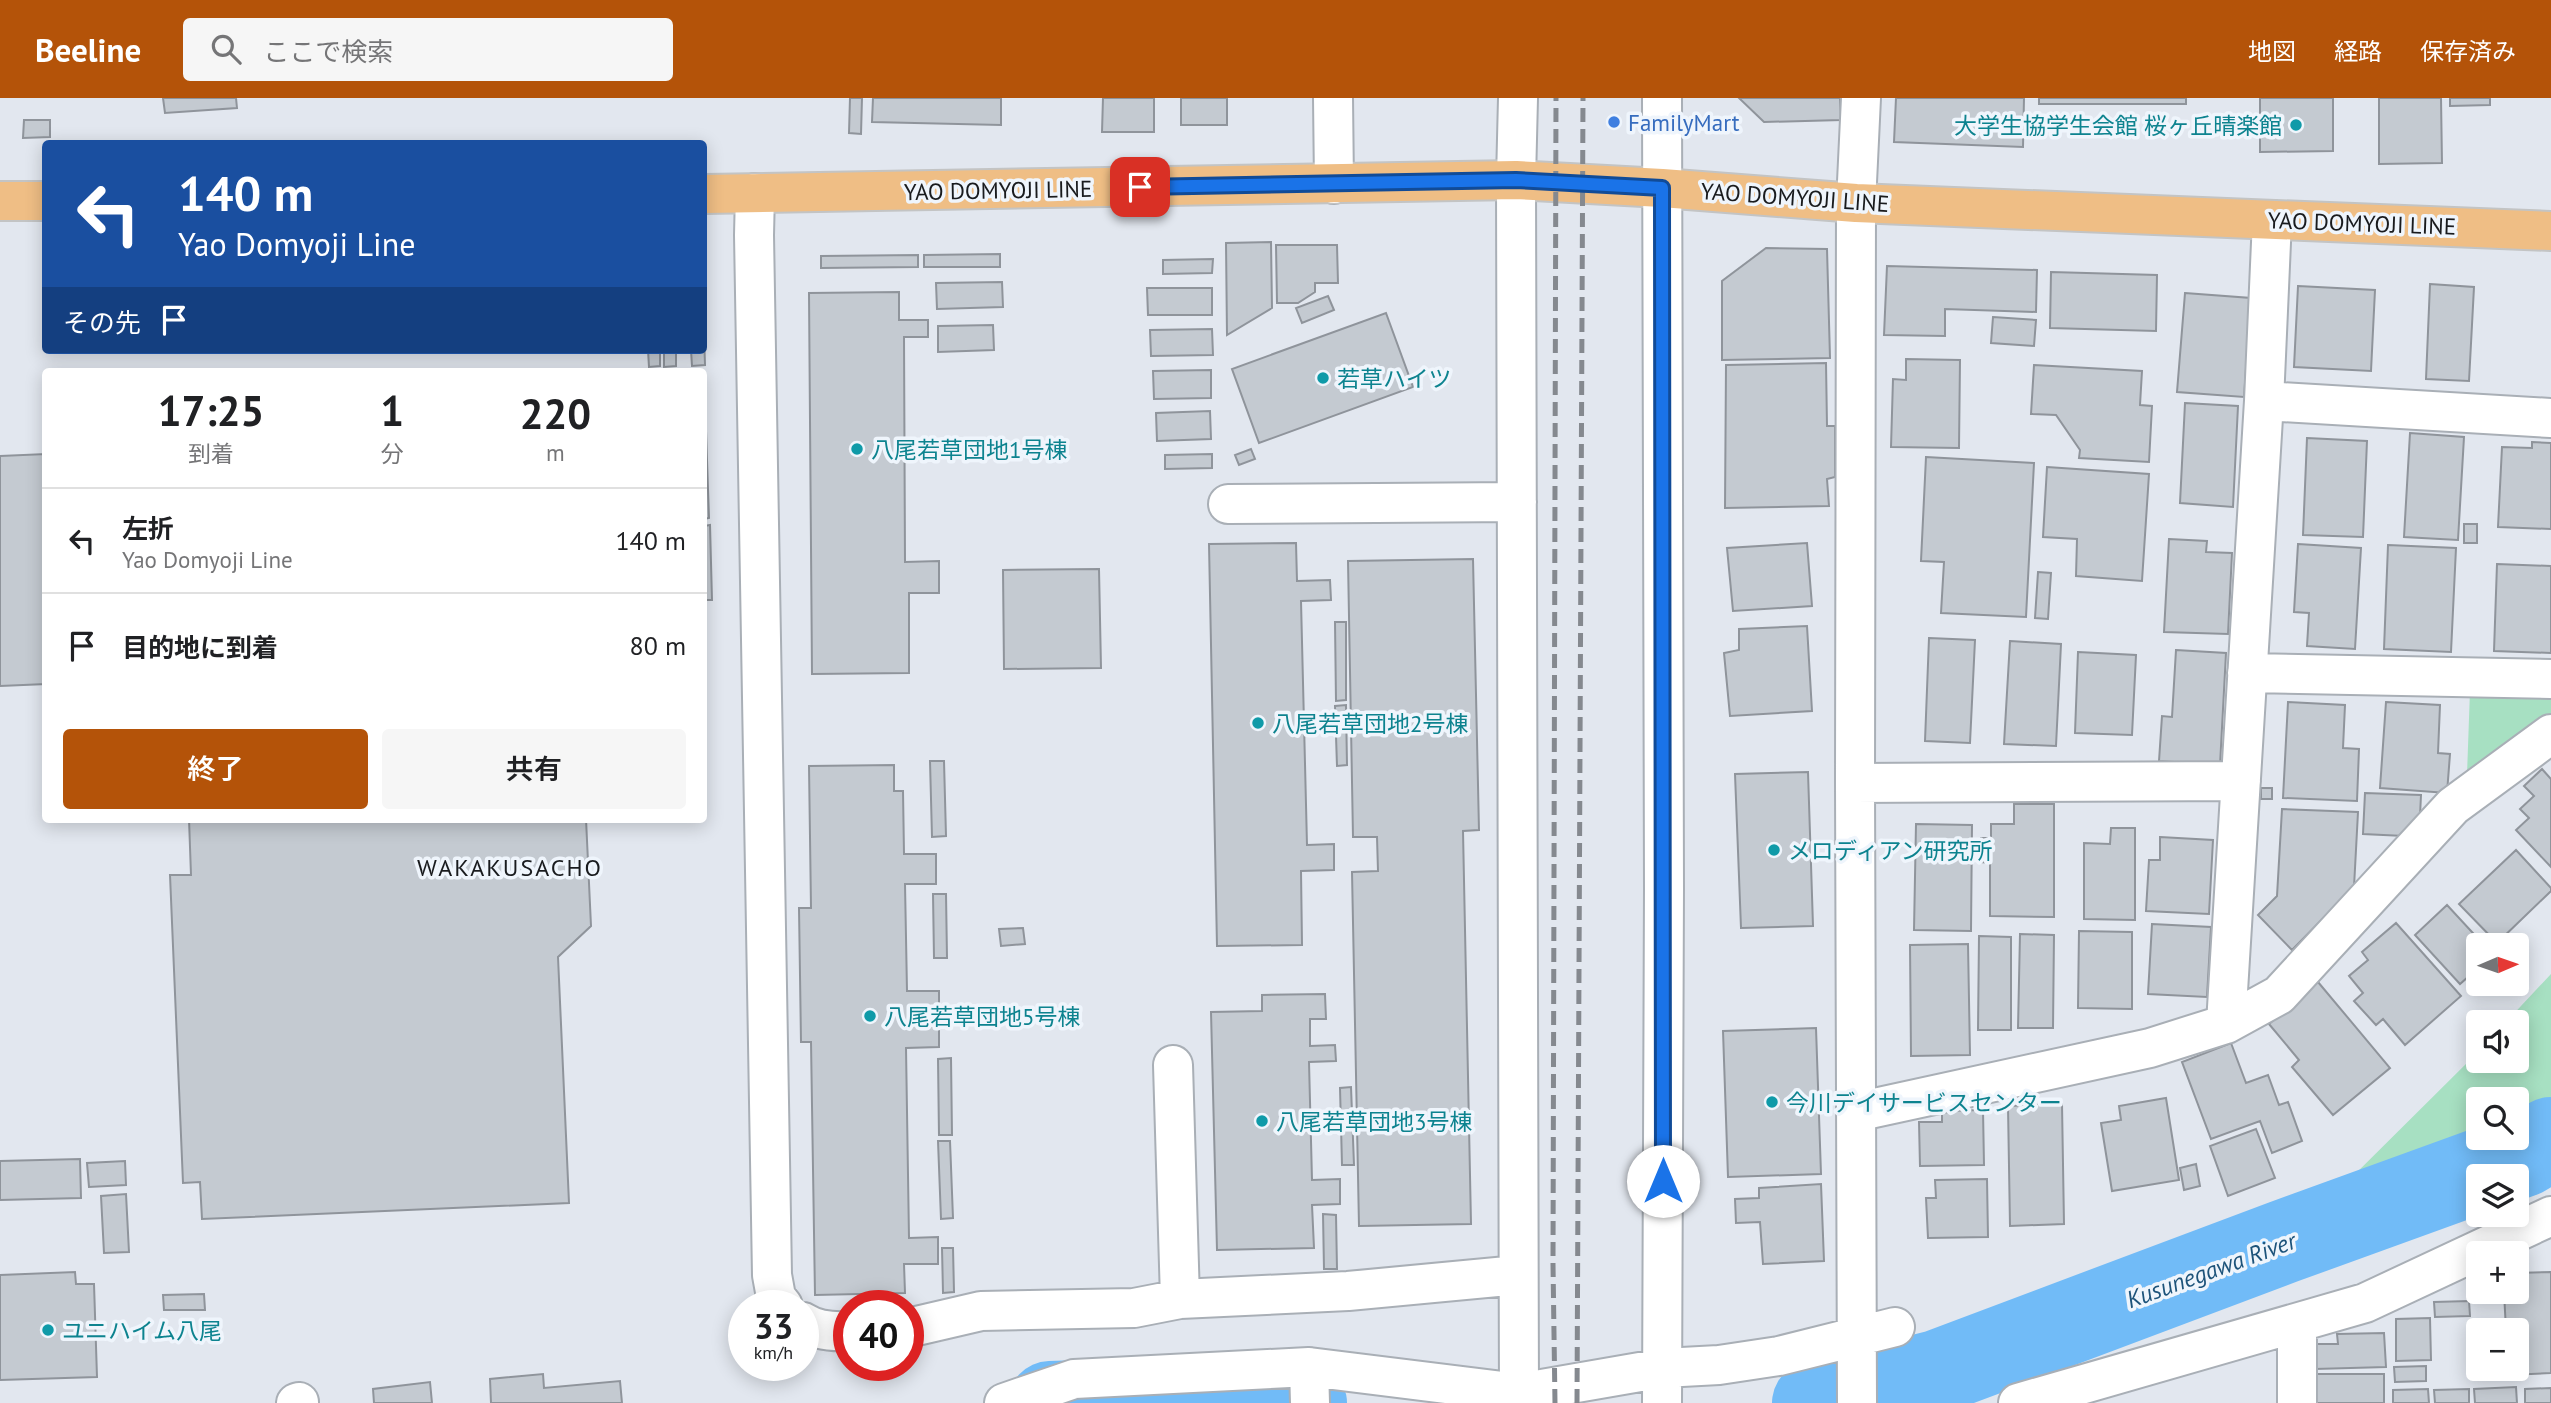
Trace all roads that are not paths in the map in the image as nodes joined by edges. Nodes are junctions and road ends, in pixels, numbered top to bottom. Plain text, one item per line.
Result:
1 (1333, 98) edge
2 (1518, 98) edge
3 (1661, 98) edge
4 (1861, 98) edge
5 (1516, 180) junction
6 (1334, 184) junction
7 (1662, 188) junction
8 (755, 193) junction
9 (707, 194) edge
10 (0, 201) edge
11 (42, 201) edge
12 (1856, 203) junction
13 (2272, 220) junction
14 (2551, 232) edge
15 (2264, 401) junction
16 (2551, 418) edge
17 (1517, 502) junction
18 (1228, 504) dead end
19 (2247, 673) junction
20 (2551, 679) edge
21 (2551, 734) edge
22 (2241, 781) junction
23 (1854, 783) junction
24 (2226, 1024) junction
25 (1173, 1065) dead end
26 (1856, 1112) junction
27 (2551, 1216) edge
28 (1518, 1275) junction
29 (775, 1290) edge
30 (1180, 1298) junction
31 (2297, 1323) junction
32 (924, 1324) edge
33 (1895, 1327) dead end
34 (1857, 1338) junction
35 (1662, 1381) edge
36 (1309, 1385) edge
37 (1075, 1391) edge
38 (1519, 1398) edge
39 (1004, 1403) edge
40 (1857, 1403) edge
41 (2018, 1403) edge
42 (2297, 1403) edge

1 - 6 street
2 - 5 street
3 - 7 street
4 - 12 street
5 - 6 main road, YAO DOMYOJI LINE
5 - 7 main road, YAO DOMYOJI LINE
5 - 17 street
6 - 8 main road, YAO DOMYOJI LINE
7 - 12 main road, YAO DOMYOJI LINE
7 - 35 street
8 - 9 main road, YAO DOMYOJI LINE
8 - 29 street
10 - 11 main road
12 - 13 main road, YAO DOMYOJI LINE
12 - 23 street
13 - 14 main road, YAO DOMYOJI LINE
13 - 15 street
15 - 16 street
15 - 19 street
17 - 18 street
17 - 28 street
19 - 20 street
19 - 22 street
21 - 24 street
22 - 23 street
22 - 24 street
23 - 26 street
24 - 26 street
25 - 30 street
26 - 34 street
27 - 31 street
28 - 30 street
28 - 38 street
30 - 32 street
31 - 41 street
31 - 42 street
33 - 34 street
34 - 35 street
34 - 40 street
35 - 38 street
36 - 37 street
36 - 38 street
37 - 39 street

